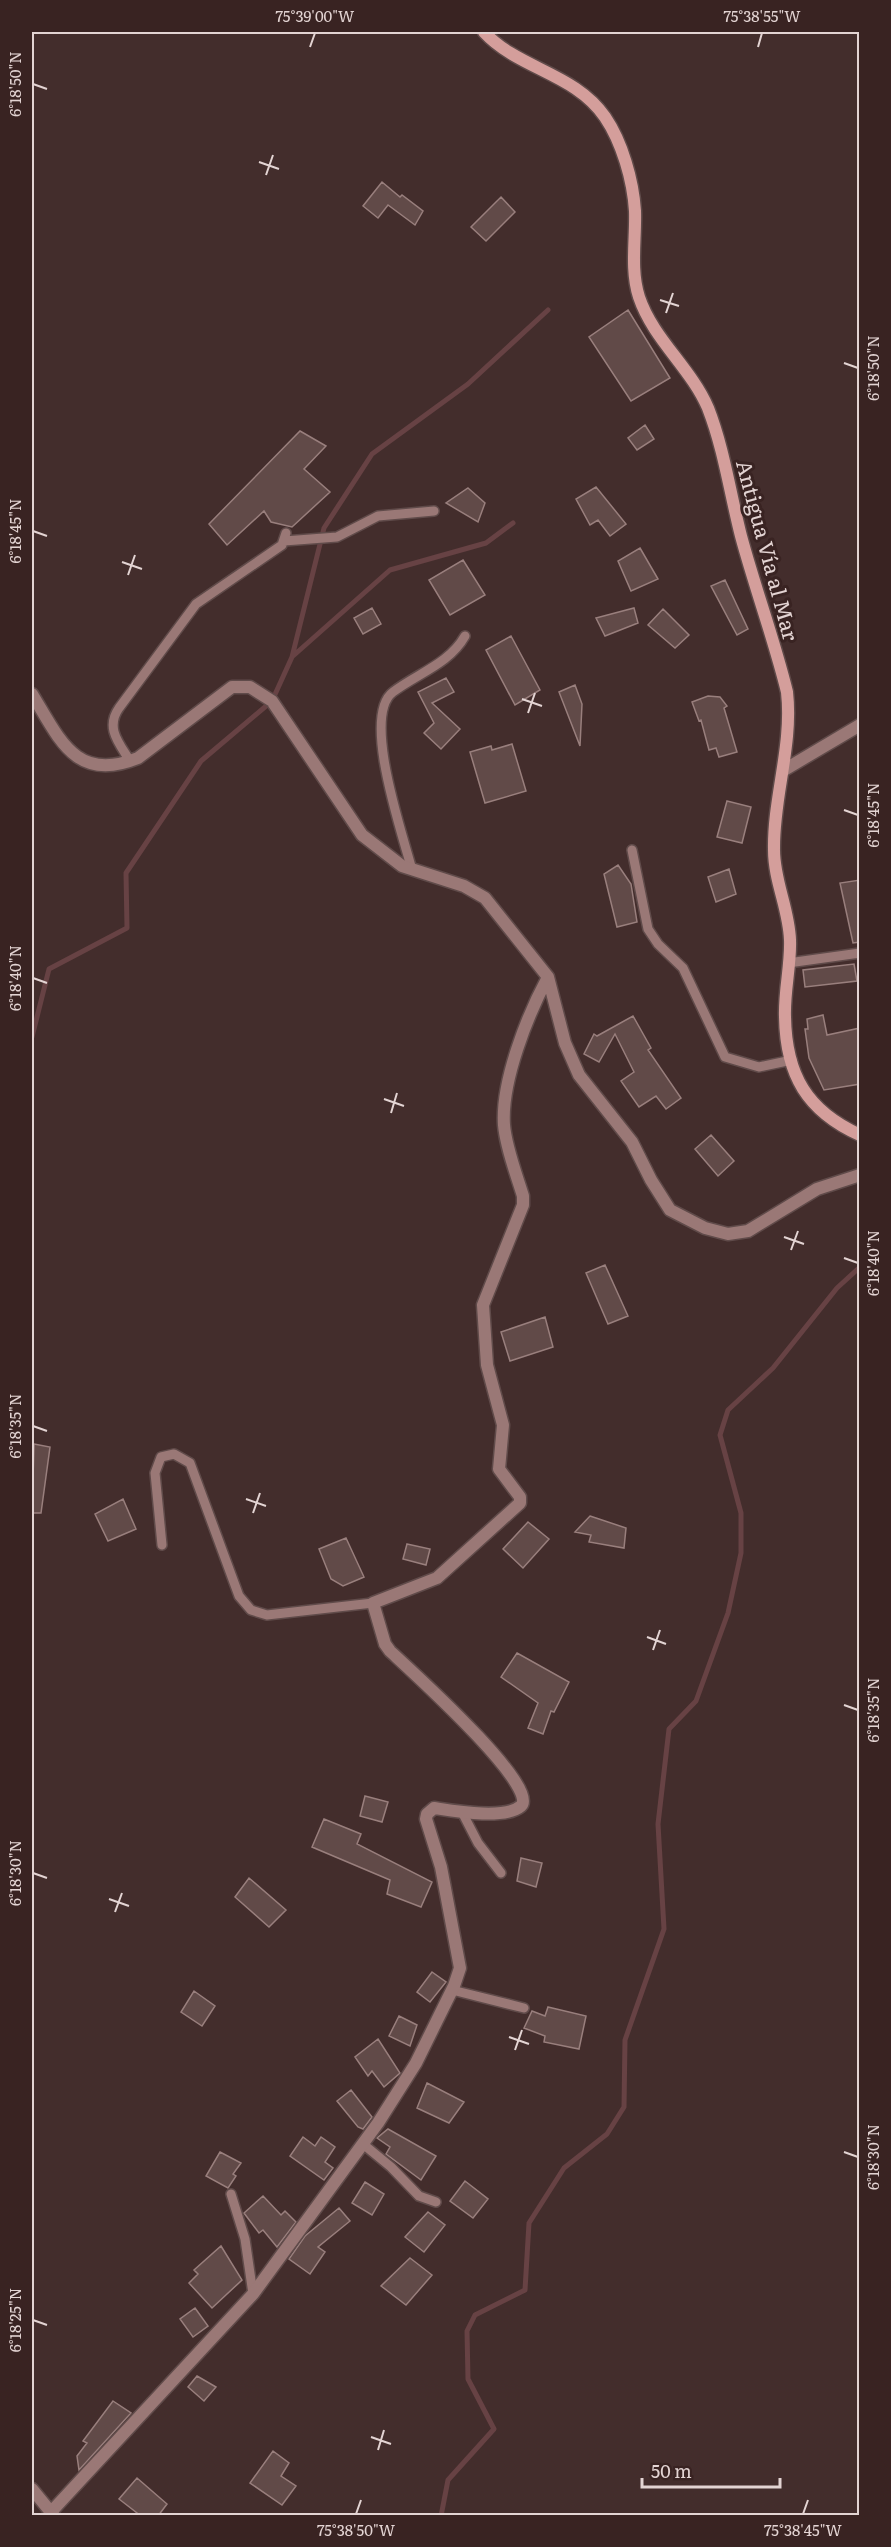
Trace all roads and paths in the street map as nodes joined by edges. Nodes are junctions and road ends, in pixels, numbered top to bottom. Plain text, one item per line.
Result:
1 (484, 32) edge
2 (434, 511) dead end
3 (465, 636) dead end
4 (32, 694) edge
5 (860, 725) edge
6 (130, 761) junction
7 (784, 770) junction
8 (632, 850) dead end
9 (412, 870) junction
10 (860, 953) edge
11 (788, 963) junction
12 (548, 977) junction
13 (792, 1060) junction
14 (860, 1135) edge
15 (860, 1175) edge
16 (162, 1545) dead end
17 (373, 1603) junction
18 (462, 1812) junction
19 (501, 1873) dead end
20 (452, 1990) junction
21 (524, 2008) dead end
22 (363, 2144) junction
23 (231, 2194) dead end
24 (436, 2202) dead end
25 (253, 2294) junction
26 (32, 2489) edge
27 (53, 2514) edge

1 - 7 main road, Antigua Vía al Mar
2 - 6 lane
3 - 9 lane
4 - 6 street
5 - 7 street
6 - 9 street
7 - 11 main road, Antigua Vía al Mar
8 - 13 lane
9 - 12 street
10 - 11 lane
11 - 13 main road, Antigua Vía al Mar
12 - 15 street
12 - 17 street
13 - 14 main road, Antigua Vía al Mar
16 - 17 lane
17 - 18 street
18 - 19 lane
18 - 20 street
20 - 21 lane
20 - 22 street
22 - 24 lane
22 - 25 street
23 - 25 lane
25 - 27 street
26 - 27 street

